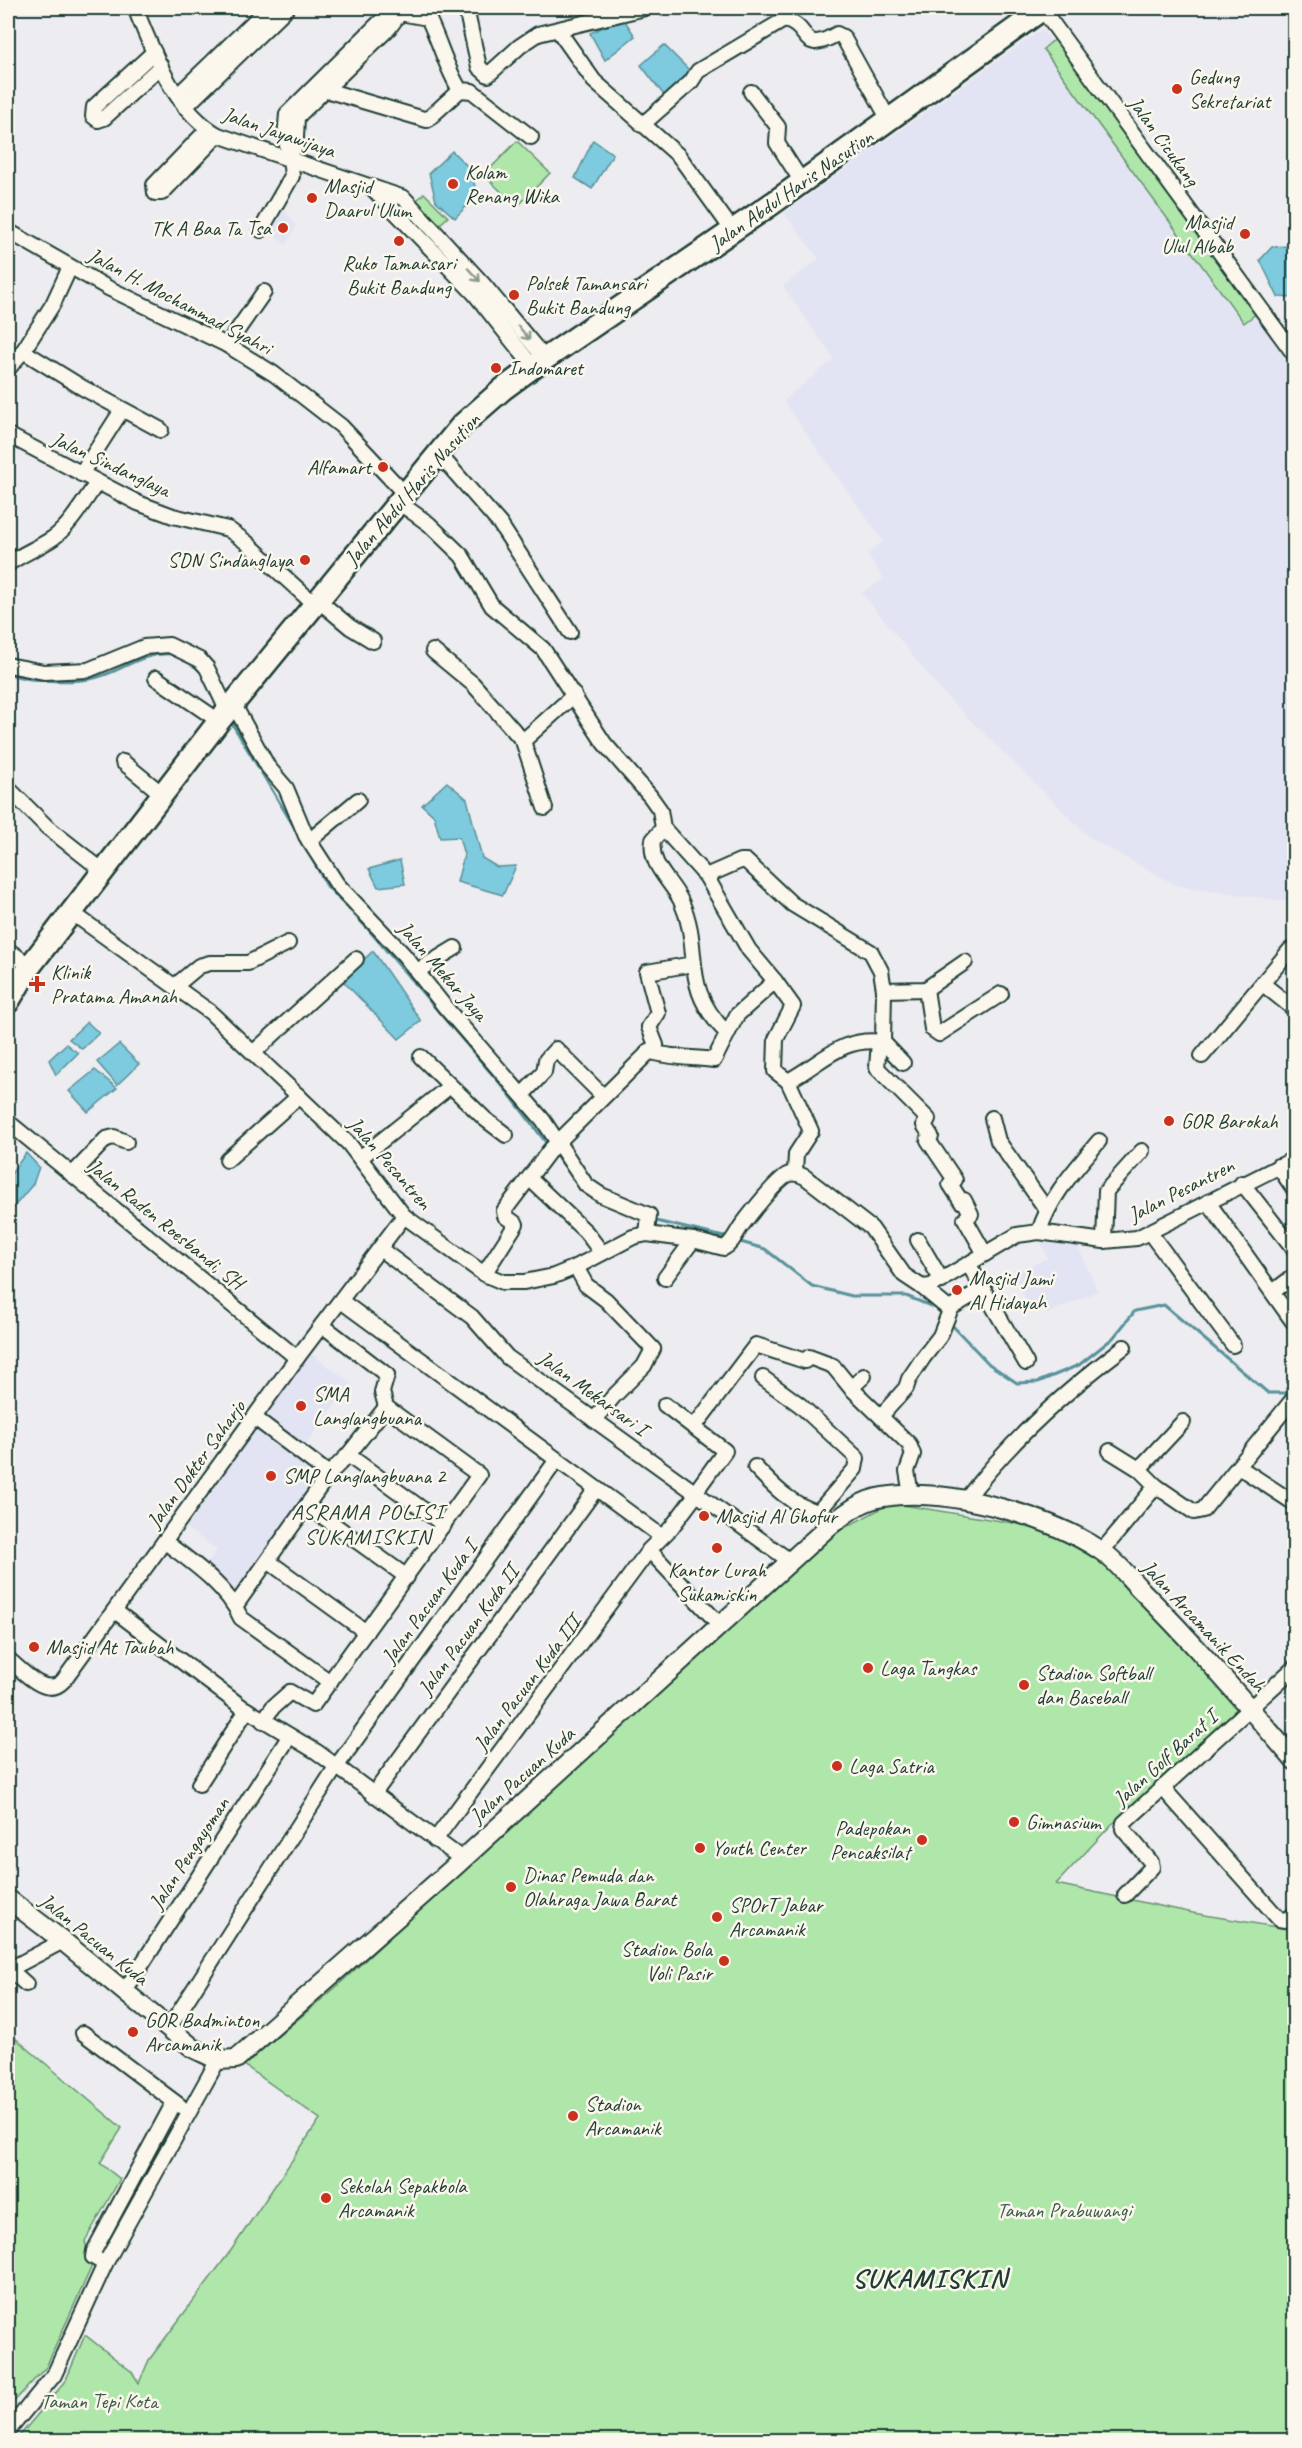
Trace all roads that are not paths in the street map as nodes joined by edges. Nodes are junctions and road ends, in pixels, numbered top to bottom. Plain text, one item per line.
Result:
1 (135, 8) edge
2 (287, 8) edge
3 (462, 8) edge
4 (645, 8) edge
5 (1043, 8) edge
6 (265, 16) edge
7 (558, 30) junction
8 (154, 52) junction
9 (161, 66) junction
10 (320, 88) junction
11 (460, 90) junction
12 (752, 92) dead end
13 (182, 101) junction
14 (889, 120) junction
15 (642, 125) junction
16 (213, 132) junction
17 (531, 137) dead end
18 (290, 158) junction
19 (802, 182) junction
20 (370, 186) junction
21 (261, 230) dead end
22 (8, 231) edge
23 (733, 231) junction
24 (70, 267) junction
25 (264, 292) dead end
26 (227, 345) junction
27 (23, 351) junction
28 (1294, 354) edge
29 (539, 363) junction
30 (8, 369) edge
31 (122, 410) junction
32 (162, 430) dead end
33 (8, 435) edge
34 (438, 453) junction
35 (81, 474) junction
36 (98, 483) junction
37 (401, 497) junction
38 (8, 564) edge
39 (316, 602) junction
40 (570, 633) dead end
41 (373, 641) dead end
42 (433, 651) dead end
43 (8, 665) edge
44 (156, 678) dead end
45 (574, 695) junction
46 (226, 712) junction
47 (523, 741) junction
48 (123, 762) dead end
49 (8, 788) edge
50 (162, 794) junction
51 (358, 800) dead end
52 (545, 808) dead end
53 (663, 828) junction
54 (309, 841) junction
55 (103, 871) junction
56 (706, 876) junction
57 (71, 912) junction
58 (288, 943) dead end
59 (455, 948) dead end
60 (8, 950) edge
61 (1290, 950) dead end
62 (356, 959) dead end
63 (965, 962) dead end
64 (693, 964) junction
65 (30, 966) junction
66 (417, 972) junction
67 (775, 981) junction
68 (1263, 984) junction
69 (175, 986) junction
70 (926, 989) junction
71 (884, 990) junction
72 (1000, 994) dead end
73 (8, 1002) edge
74 (1294, 1009) edge
75 (727, 1034) junction
76 (881, 1041) junction
77 (648, 1051) junction
78 (254, 1052) junction
79 (1202, 1056) dead end
80 (421, 1057) dead end
81 (903, 1064) dead end
82 (788, 1081) junction
83 (450, 1086) junction
84 (522, 1095) junction
85 (299, 1096) junction
86 (603, 1096) junction
87 (992, 1118) dead end
88 (8, 1122) edge
89 (506, 1135) dead end
90 (1099, 1141) dead end
91 (126, 1142) dead end
92 (555, 1146) junction
93 (1142, 1151) dead end
94 (360, 1158) junction
95 (1294, 1159) edge
96 (227, 1160) dead end
97 (1278, 1166) junction
98 (795, 1173) junction
99 (72, 1174) junction
100 (529, 1178) junction
101 (1242, 1183) junction
102 (1294, 1189) edge
103 (1210, 1205) junction
104 (1046, 1209) junction
105 (404, 1216) junction
106 (648, 1225) junction
107 (1039, 1233) junction
108 (1150, 1233) junction
109 (693, 1240) junction
110 (918, 1240) dead end
111 (1104, 1241) junction
112 (380, 1249) junction
113 (1294, 1250) edge
114 (602, 1253) junction
115 (985, 1254) junction
116 (969, 1265) junction
117 (576, 1267) junction
118 (484, 1274) junction
119 (1294, 1276) edge
120 (665, 1278) dead end
121 (942, 1281) junction
122 (922, 1287) junction
123 (984, 1288) junction
124 (1274, 1291) junction
125 (341, 1301) junction
126 (947, 1317) junction
127 (1294, 1323) edge
128 (322, 1324) junction
129 (1233, 1345) dead end
130 (1124, 1347) dead end
131 (297, 1358) junction
132 (1026, 1363) dead end
133 (864, 1376) dead end
134 (763, 1378) dead end
135 (851, 1388) junction
136 (1294, 1398) edge
137 (665, 1405) dead end
138 (386, 1407) junction
139 (880, 1416) junction
140 (255, 1418) junction
141 (594, 1420) junction
142 (1183, 1422) dead end
143 (694, 1427) junction
144 (1110, 1451) dead end
145 (348, 1455) junction
146 (556, 1461) junction
147 (755, 1467) dead end
148 (1239, 1467) junction
149 (1139, 1469) junction
150 (329, 1474) junction
151 (1156, 1486) junction
152 (596, 1489) junction
153 (697, 1492) junction
154 (911, 1495) junction
155 (965, 1501) junction
156 (1294, 1503) edge
157 (308, 1506) junction
158 (823, 1520) junction
159 (444, 1525) junction
160 (661, 1536) junction
161 (165, 1542) junction
162 (649, 1550) junction
163 (1102, 1551) junction
164 (786, 1558) junction
165 (268, 1560) junction
166 (406, 1577) junction
167 (236, 1605) junction
168 (115, 1611) junction
169 (720, 1625) junction
170 (366, 1632) junction
171 (8, 1659) edge
172 (1294, 1668) edge
173 (330, 1682) junction
174 (1250, 1709) junction
175 (247, 1710) junction
176 (263, 1720) junction
177 (289, 1737) junction
178 (1294, 1760) edge
179 (336, 1767) junction
180 (199, 1784) dead end
181 (1162, 1787) junction
182 (373, 1795) junction
183 (435, 1840) junction
184 (462, 1860) junction
185 (1125, 1895) dead end
186 (8, 1899) edge
187 (1294, 1916) edge
188 (63, 1941) junction
189 (8, 1969) edge
190 (27, 1984) dead end
191 (124, 1992) junction
192 (169, 2028) junction
193 (83, 2033) dead end
194 (218, 2060) junction
195 (174, 2102) junction
196 (189, 2113) junction
197 (105, 2264) junction
198 (8, 2431) edge

1 - 8 street, Jalan Jayawijaya
2 - 6 street
3 - 7 street
4 - 7 street
5 - 14 highway, Jalan Abdul Haris Nasution
5 - 28 street, Jalan Cicukang
6 - 13 street
7 - 15 street
8 - 9 street, Jalan Jayawijaya
8 - 9 street
9 - 13 street, Jalan Jayawijaya
10 - 11 street
10 - 11 street
10 - 18 street
11 - 17 street
12 - 19 street
13 - 16 street, Jalan Jayawijaya
14 - 15 street
14 - 19 highway, Jalan Abdul Haris Nasution
15 - 23 street
16 - 16 street
16 - 18 street, Jalan Jayawijaya
18 - 20 street, Jalan Jayawijaya
18 - 21 street
19 - 23 highway, Jalan Abdul Haris Nasution
20 - 29 street, Jalan Jayawijaya
20 -> 29 street, Jalan Jayawijaya
22 - 24 street, Jalan H. Mochammad Syahri
23 - 29 highway, Jalan Abdul Haris Nasution
24 - 26 street, Jalan H. Mochammad Syahri
24 - 27 street
25 - 26 street
26 - 37 street, Jalan H. Mochammad Syahri
27 - 30 street
27 - 31 street
29 - 34 highway, Jalan Abdul Haris Nasution
31 - 32 street
31 - 35 street
33 - 35 street, Jalan Sindanglaya
34 - 37 highway, Jalan Abdul Haris Nasution
34 - 40 street
35 - 36 street, Jalan Sindanglaya
36 - 38 street
36 - 39 street, Jalan Sindanglaya
37 - 39 highway, Jalan Abdul Haris Nasution
37 - 45 street, Jalan H. Mochammad Syahri
39 - 41 street, Jalan Sindanglaya
39 - 46 highway, Jalan Abdul Haris Nasution
42 - 47 street
43 - 46 street, Jalan Mekar Jaya
44 - 46 street
45 - 47 street
45 - 53 street, Jalan H. Mochammad Syahri
46 - 50 highway, Jalan Abdul Haris Nasution
46 - 54 street, Jalan Mekar Jaya
47 - 52 street
48 - 50 street
49 - 55 street
50 - 55 highway, Jalan Abdul Haris Nasution
51 - 54 street
53 - 56 street
53 - 64 street
54 - 66 street, Jalan Mekar Jaya
55 - 57 highway, Jalan Abdul Haris Nasution
56 - 67 street
56 - 71 street
57 - 65 highway, Jalan Abdul Haris Nasution
57 - 69 street, Jalan Pesantren
58 - 69 street
59 - 66 street
60 - 65 street
61 - 68 street
62 - 78 street
63 - 70 street
64 - 75 street
64 - 77 street
65 - 73 highway, Jalan Abdul Haris Nasution
66 - 84 street, Jalan Mekar Jaya
67 - 75 street
67 - 82 street
68 - 74 street
68 - 79 street
69 - 78 street, Jalan Pesantren
70 - 71 street
70 - 72 street
71 - 76 street
75 - 77 street
76 - 81 street
76 - 82 street
76 - 115 street
77 - 86 street
78 - 85 street, Jalan Pesantren
80 - 83 street
82 - 98 street
83 - 89 street
83 - 94 street
84 - 86 street
84 - 92 street, Jalan Mekar Jaya
85 - 94 street, Jalan Pesantren
85 - 96 street
86 - 92 street
87 - 104 street
88 - 99 street, Jalan Raden Roesbandi, SH
90 - 104 street
91 - 99 street
92 - 100 street
92 - 106 street, Jalan Mekar Jaya
93 - 111 street
94 - 105 street, Jalan Pesantren
95 - 97 street, Jalan Pesantren
97 - 101 street, Jalan Pesantren
97 - 102 street
98 - 109 street, Jalan Pesantren
98 - 122 street
99 - 131 street, Jalan Raden Roesbandi, SH
100 - 114 street
100 - 118 street
101 - 103 street, Jalan Pesantren
101 - 113 street
103 - 108 street, Jalan Pesantren
103 - 124 street
104 - 107 street
105 - 112 street, Jalan Dokter Saharjo
105 - 118 street, Jalan Pesantren
106 - 109 street, Jalan Pesantren
106 - 114 street, Jalan Pesantren
107 - 111 street, Jalan Pesantren
107 - 115 street, Jalan Pesantren
108 - 111 street, Jalan Pesantren
108 - 129 street
109 - 120 street
110 - 121 street
112 - 125 street, Jalan Dokter Saharjo
112 - 141 street, Jalan Mekarsari I
114 - 117 street, Jalan Pesantren
115 - 116 street, Jalan Pesantren
116 - 121 street, Jalan Pesantren
116 - 123 street
117 - 118 street, Jalan Pesantren
117 - 141 street
119 - 124 street
121 - 122 street, Jalan Pesantren
122 - 126 street
123 - 126 street
123 - 132 street
124 - 127 street
125 - 128 street, Jalan Dokter Saharjo
125 - 146 street
126 - 139 street
128 - 131 street, Jalan Dokter Saharjo
128 - 138 street
130 - 155 street
131 - 140 street, Jalan Dokter Saharjo
133 - 135 street
134 - 158 street
135 - 139 street
135 - 143 street
136 - 148 street
137 - 143 street
138 - 145 street
138 - 159 street
139 - 154 street
140 - 150 street
140 - 161 street, Jalan Dokter Saharjo
141 - 153 street, Jalan Mekarsari I
142 - 149 street
143 - 153 street, Jalan Pacuan Kuda III
144 - 149 street
145 - 150 street
145 - 159 street
146 - 152 street
146 - 179 street, Jalan Pacuan Kuda I
147 - 158 street
148 - 151 street
148 - 156 street
149 - 151 street
150 - 157 street
151 - 163 street
152 - 160 street
152 - 182 street, Jalan Pacuan Kuda II
153 - 160 street, Jalan Pacuan Kuda III
153 - 164 street, Jalan Mekarsari I
154 - 155 main road, Jalan Pacuan Kuda
154 - 158 main road, Jalan Pacuan Kuda
155 - 163 main road, Jalan Pacuan Kuda
157 - 165 street
157 - 166 street
158 - 164 main road, Jalan Pacuan Kuda
159 - 166 street
160 - 162 street, Jalan Pacuan Kuda III
161 - 167 street
161 - 168 street, Jalan Dokter Saharjo
162 - 169 street
162 - 183 street, Jalan Pacuan Kuda III
163 - 174 main road, Jalan Arcamanik Endah
164 - 169 main road, Jalan Pacuan Kuda
165 - 167 street
165 - 170 street
166 - 170 street
167 - 173 street
168 - 171 street, Jalan Dokter Saharjo
168 - 175 street
169 - 184 main road, Jalan Pacuan Kuda
170 - 173 street
172 - 174 street, Jalan Golf Barat I
173 - 176 street
174 - 178 main road, Jalan Arcamanik Endah
174 - 181 street, Jalan Golf Barat I
175 - 176 street
175 - 180 street
176 - 177 street
177 - 179 street
177 - 191 street, Jalan Pengayoman
179 - 182 street
179 - 192 street, Jalan Pacuan Kuda I
181 - 185 street, Jalan Golf Barat I
181 - 187 street
182 - 183 street
183 - 184 street
184 - 194 main road, Jalan Pacuan Kuda
186 - 188 main road, Jalan Pacuan Kuda
188 - 189 street
188 - 191 main road, Jalan Pacuan Kuda
189 - 190 street
191 - 192 main road, Jalan Pacuan Kuda
192 - 194 main road, Jalan Pacuan Kuda
193 - 195 street
194 - 196 street
195 - 196 street
195 - 197 street
196 - 197 street
197 - 198 street

